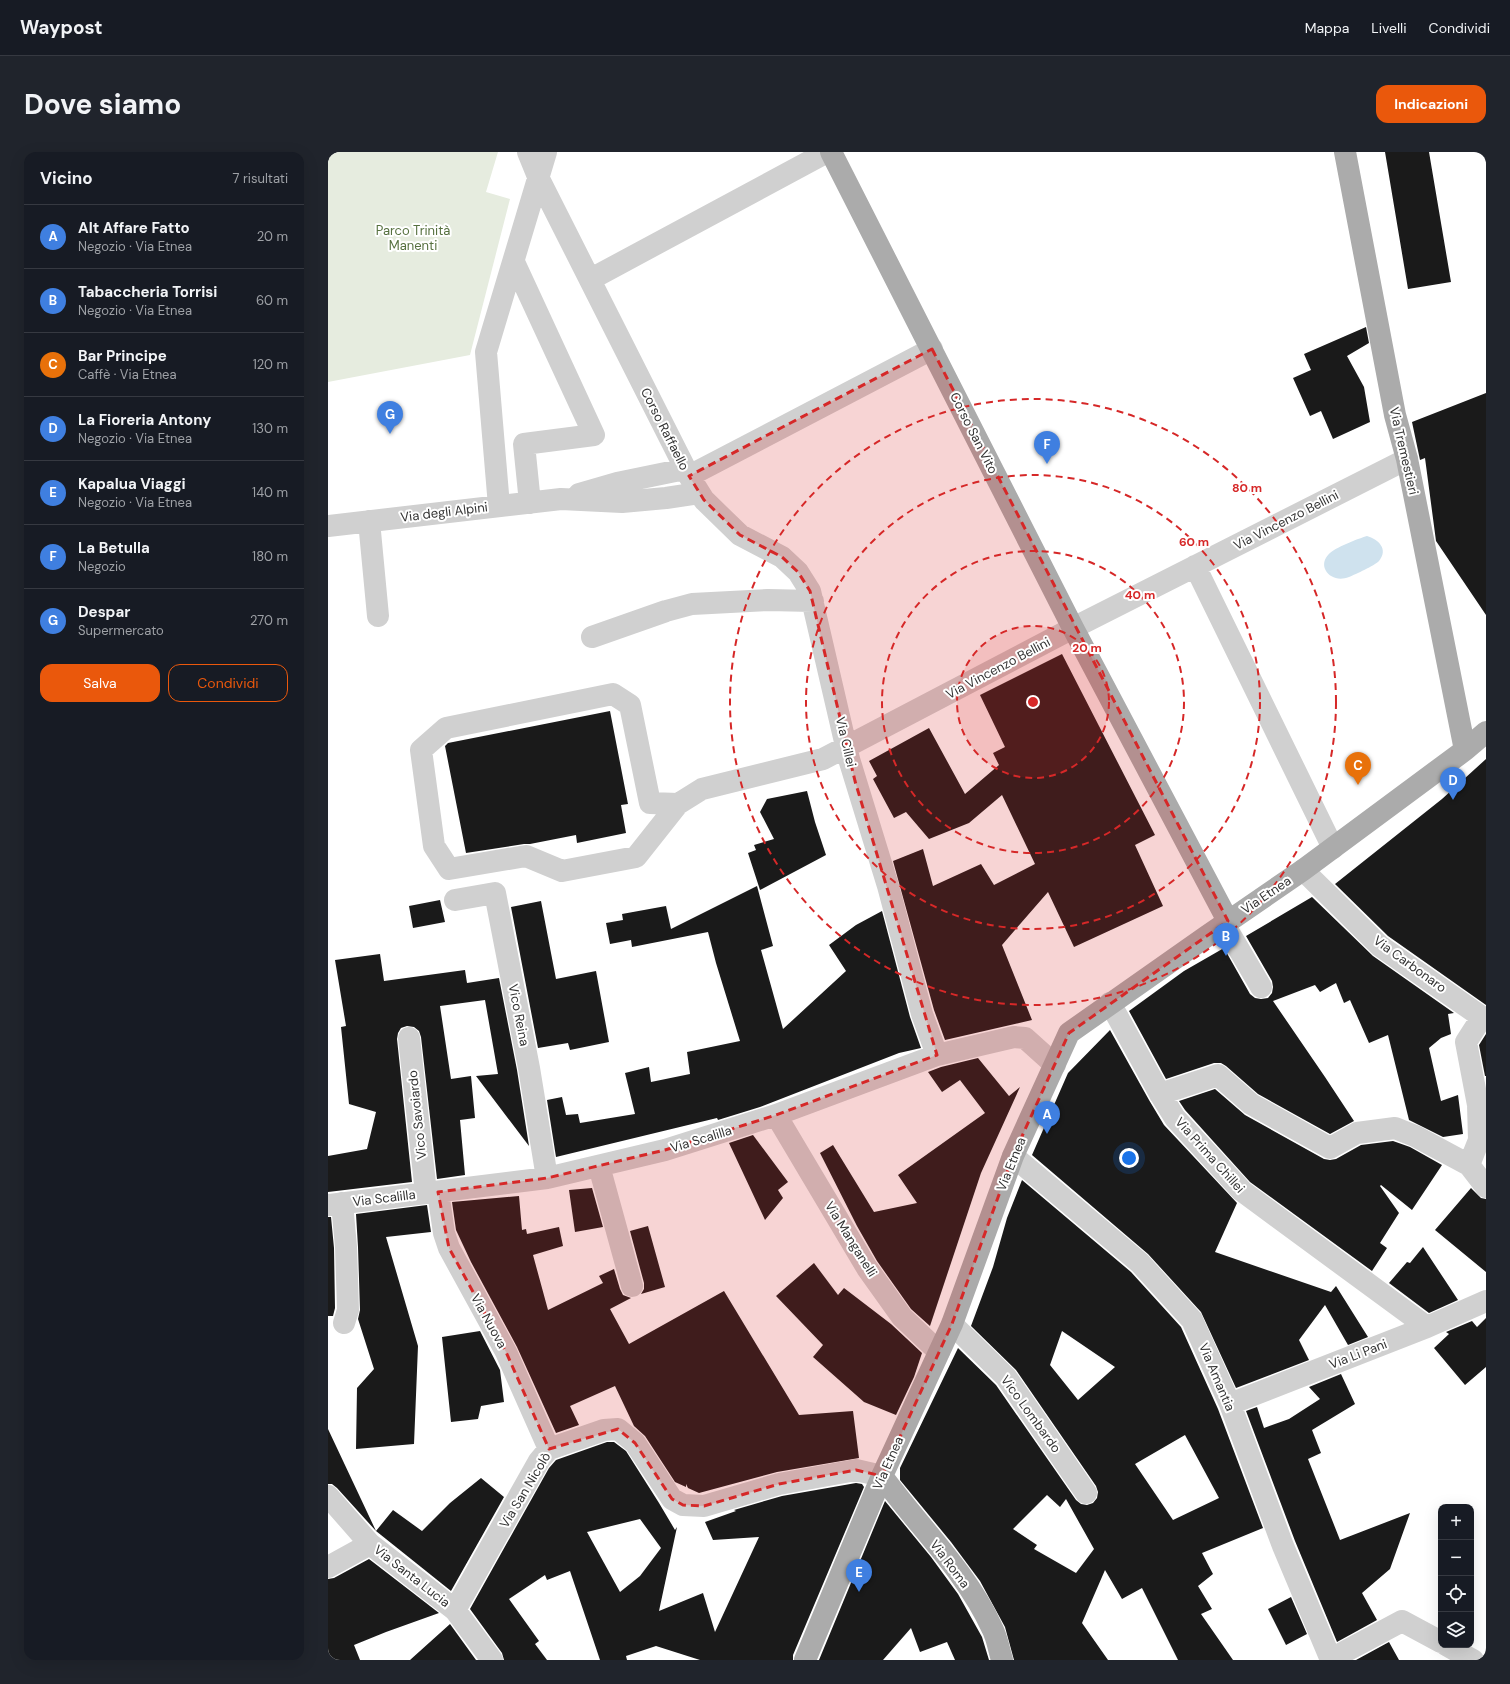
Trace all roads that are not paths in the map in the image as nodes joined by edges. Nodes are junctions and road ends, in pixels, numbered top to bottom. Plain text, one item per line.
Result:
1 (528, 152) edge
2 (546, 152) edge
3 (827, 152) edge
4 (832, 152) edge
5 (1345, 152) edge
6 (539, 179) junction
7 (514, 262) junction
8 (590, 279) junction
9 (932, 349) junction
10 (524, 444) junction
11 (493, 448) junction
12 (1407, 459) junction
13 (691, 480) junction
14 (530, 503) junction
15 (499, 506) junction
16 (369, 521) junction
17 (328, 526) edge
18 (1195, 566) junction
19 (813, 601) junction
20 (378, 616) dead end
21 (1073, 628) junction
22 (592, 637) dead end
23 (1486, 732) edge
24 (847, 747) junction
25 (1465, 750) junction
26 (678, 804) junction
27 (1333, 848) junction
28 (1303, 870) junction
29 (455, 900) dead end
30 (1226, 923) junction
31 (1262, 987) dead end
32 (1110, 1003) junction
33 (1484, 1019) edge
34 (409, 1038) dead end
35 (936, 1055) junction
36 (1055, 1064) junction
37 (1160, 1094) junction
38 (776, 1115) junction
39 (1013, 1156) junction
40 (1469, 1165) junction
41 (599, 1166) junction
42 (547, 1178) junction
43 (1486, 1187) edge
44 (432, 1192) junction
45 (335, 1204) edge
46 (632, 1286) dead end
47 (1486, 1301) edge
48 (344, 1323) dead end
49 (952, 1324) junction
50 (1427, 1327) junction
51 (939, 1352) junction
52 (1230, 1404) junction
53 (549, 1449) junction
54 (882, 1476) junction
55 (1086, 1493) dead end
56 (328, 1496) edge
57 (370, 1544) junction
58 (328, 1567) edge
59 (455, 1610) junction
60 (1438, 1640) edge
61 (1451, 1648) edge
62 (492, 1660) edge
63 (805, 1660) edge
64 (1002, 1660) edge
65 (1331, 1660) edge
66 (1473, 1660) edge

1 - 6 street, Corso Raffaello
2 - 6 street
3 - 8 street
4 - 9 main road, Corso San Vito
5 - 12 main road, Via Tremestieri
6 - 7 street
6 - 8 street, Corso Raffaello
7 - 10 street
7 - 11 street
8 - 13 street, Corso Raffaello
9 - 13 street, Corso Raffaello
9 - 21 main road, Corso San Vito
10 - 11 street
10 - 14 street
11 - 15 street
12 - 18 street, Via Vincenzo Bellini
12 - 25 main road, Via Tremestieri
13 - 14 street, Via degli Alpini
13 - 19 street, Via Cillei
14 - 15 street, Via degli Alpini
15 - 16 street, Via degli Alpini
16 - 17 street, Via degli Alpini
16 - 20 street
18 - 21 street, Via Vincenzo Bellini
18 - 27 street
19 - 22 street
19 - 24 street, Via Cillei
21 - 24 street, Via Vincenzo Bellini
21 - 30 main road, Corso San Vito
23 - 25 main road, Via Etnea
24 - 26 street, Via Vincenzo Bellini
24 - 35 street, Via Cillei
25 - 27 main road, Via Etnea
26 - 26 street
27 - 28 main road, Via Etnea
28 - 30 main road, Via Etnea
28 - 33 street, Via Carbonaro
29 - 42 street, Vico Reina
30 - 31 street
30 - 32 main road, Via Etnea
32 - 36 main road, Via Etnea
32 - 37 street, Via Prima Chillei
33 - 40 street
34 - 44 street, Vico Savoiardo
35 - 36 street, Via Scalilla
35 - 38 street, Via Scalilla
36 - 39 main road, Via Etnea
37 - 40 street
37 - 50 street, Via Prima Chillei
38 - 41 street, Via Scalilla
38 - 51 street, Via Manganelli
39 - 49 main road, Via Etnea
39 - 52 street, Via Amantia
40 - 43 street
41 - 42 street, Via Scalilla
41 - 46 street
42 - 44 street, Via Scalilla
44 - 45 street, Via Scalilla
44 - 53 street, Via Nuova
45 - 48 street
47 - 50 street, Via Li Pani
49 - 51 main road, Via Etnea
49 - 55 street, Vico Lombardo
50 - 52 street, Via Li Pani
51 - 54 main road, Via Etnea
52 - 65 street, Via Amantia
53 - 54 street, Via San Nicolò
53 - 59 street, Via San Nicolò
54 - 63 main road, Via Etnea
54 - 64 main road, Via Roma
56 - 57 street, Via Santa Lucia
57 - 58 street
57 - 59 street, Via Santa Lucia
59 - 62 street, Via Santa Lucia
60 - 65 street
61 - 66 street

